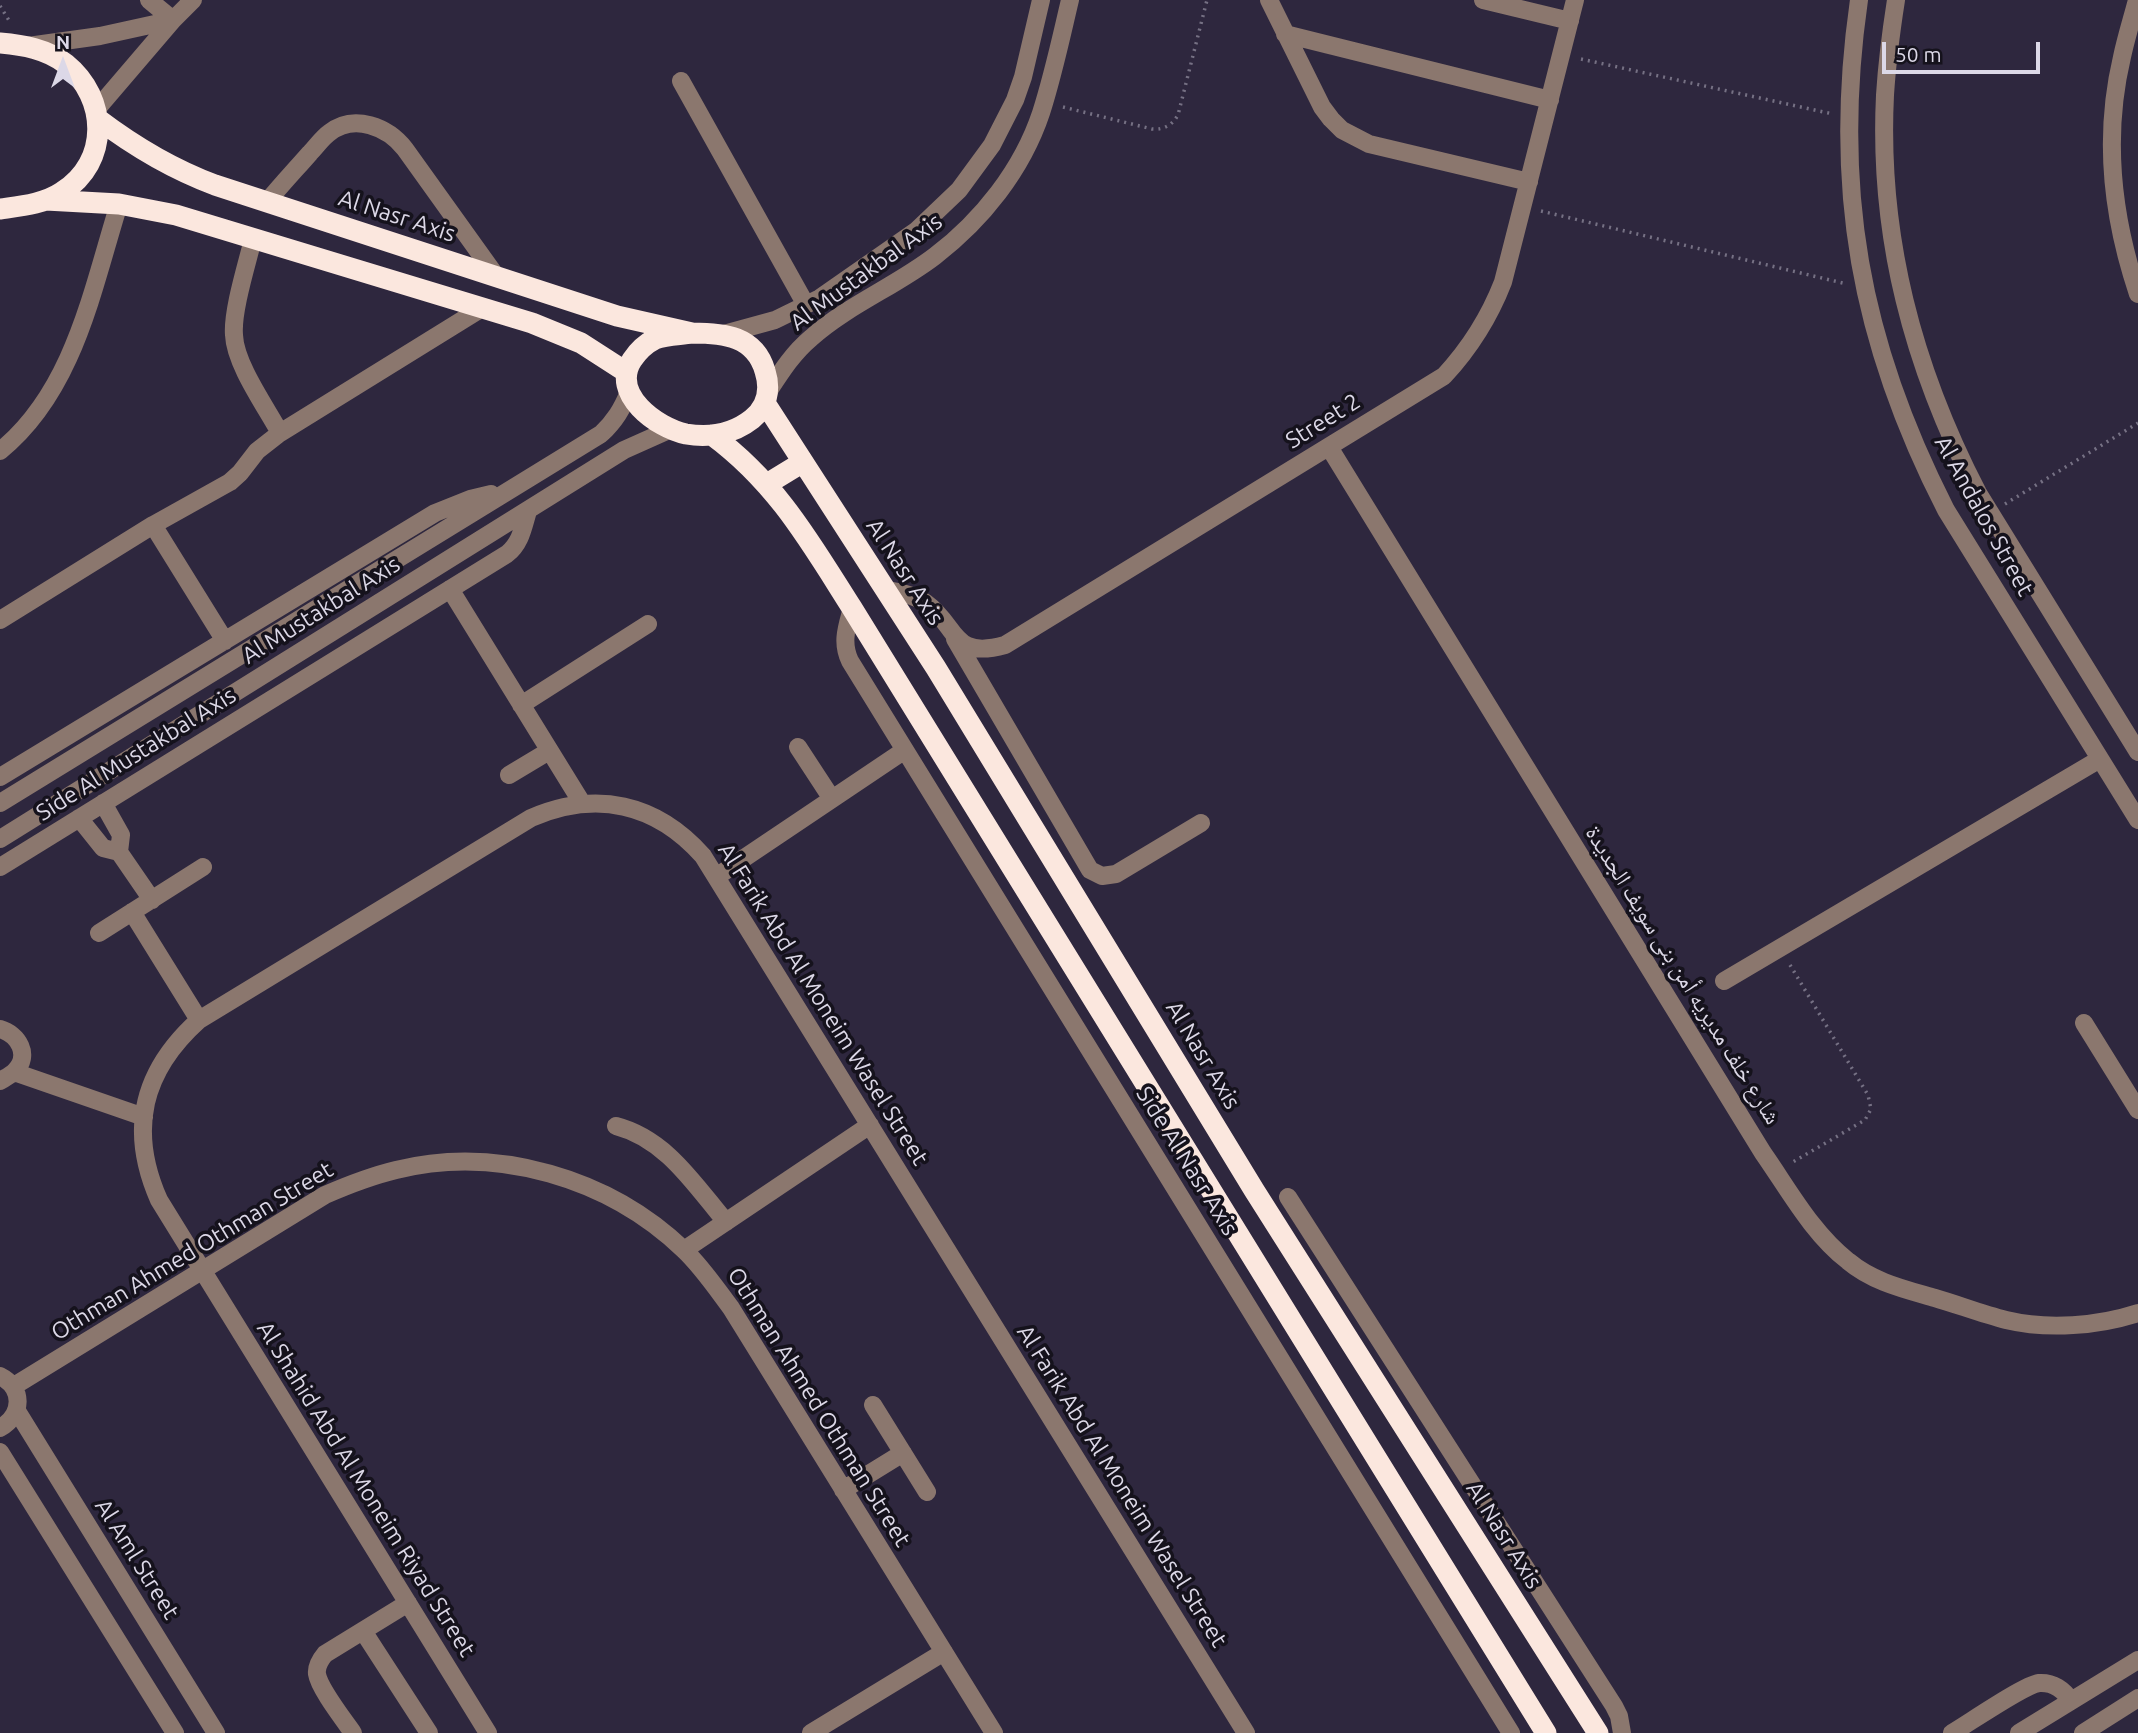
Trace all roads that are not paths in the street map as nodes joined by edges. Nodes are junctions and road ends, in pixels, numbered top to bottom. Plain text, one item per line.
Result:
1 (149, 0) edge
2 (193, 0) edge
3 (1041, 0) edge
4 (1070, 0) edge
5 (1269, 0) edge
6 (1482, 0) edge
7 (1576, 0) edge
8 (1859, 0) edge
9 (1896, 0) edge
10 (2137, 0) edge
11 (173, 19) junction
12 (1570, 21) junction
13 (1285, 33) junction
14 (0, 43) edge
15 (26, 46) junction
16 (2130, 58) edge
17 (681, 81) dead end
18 (1550, 100) junction
19 (97, 114) junction
20 (1529, 182) junction
21 (46, 200) junction
22 (267, 202) junction
23 (119, 204) junction
24 (0, 209) edge
25 (253, 239) junction
26 (496, 276) junction
27 (2138, 294) edge
28 (806, 306) junction
29 (482, 308) junction
30 (692, 333) junction
31 (724, 334) junction
32 (628, 382) junction
33 (767, 397) junction
34 (671, 429) junction
35 (280, 433) junction
36 (712, 435) junction
37 (1329, 447) junction
38 (0, 451) edge
39 (803, 462) junction
40 (767, 484) junction
41 (508, 490) junction
42 (528, 511) junction
43 (153, 525) junction
44 (450, 589) junction
45 (885, 590) junction
46 (852, 608) junction
47 (0, 620) edge
48 (255, 623) junction
49 (648, 624) dead end
50 (265, 638) junction
51 (956, 639) junction
52 (225, 641) junction
53 (521, 705) junction
54 (798, 747) dead end
55 (905, 750) junction
56 (549, 751) junction
57 (2138, 752) edge
58 (2100, 759) junction
59 (509, 775) dead end
60 (0, 777) edge
61 (832, 799) junction
62 (0, 803) edge
63 (103, 803) junction
64 (582, 803) junction
65 (79, 818) junction
66 (2138, 820) edge
67 (1201, 823) dead end
68 (0, 838) edge
69 (119, 852) junction
70 (0, 867) edge
71 (203, 867) dead end
72 (716, 877) junction
73 (152, 900) junction
74 (132, 912) junction
75 (99, 933) dead end
76 (1724, 981) dead end
77 (199, 1020) junction
78 (2084, 1023) dead end
79 (0, 1030) edge
80 (7, 1076) edge
81 (2138, 1110) edge
82 (144, 1116) junction
83 (870, 1125) junction
84 (616, 1126) dead end
85 (1254, 1190) junction
86 (1288, 1197) dead end
87 (1222, 1209) junction
88 (726, 1222) junction
89 (684, 1250) junction
90 (202, 1270) junction
91 (2138, 1313) edge
92 (7, 1381) edge
93 (873, 1405) dead end
94 (17, 1410) junction
95 (0, 1428) edge
96 (0, 1452) edge
97 (903, 1453) junction
98 (844, 1490) junction
99 (927, 1492) dead end
100 (408, 1604) junction
101 (363, 1631) junction
102 (944, 1652) junction
103 (2138, 1660) edge
104 (2138, 1698) edge
105 (2071, 1701) junction
106 (175, 1733) edge
107 (216, 1733) edge
108 (353, 1733) edge
109 (429, 1733) edge
110 (488, 1733) edge
111 (811, 1733) edge
112 (994, 1733) edge
113 (1246, 1733) edge
114 (1511, 1733) edge
115 (1546, 1733) edge
116 (1598, 1733) edge
117 (1622, 1733) edge
118 (1952, 1733) edge
119 (2019, 1733) edge
120 (2083, 1733) edge

1 - 11 street
2 - 11 street
3 - 28 street, Al Mustakbal Axis
4 - 33 street, Al Mustakbal Axis
5 - 13 street
6 - 12 street
7 - 12 street, Street 2
8 - 58 street, Al Andalos Street
9 - 57 street, Al Andalos Street
10 - 16 street
11 - 15 street
11 - 19 street
12 - 18 street, Street 2
13 - 18 street
13 - 20 street
14 - 15 highway
15 - 19 highway
16 - 27 street
17 - 28 street
18 - 20 street, Street 2
19 - 21 highway
19 - 22 highway, Al Nasr Axis
20 - 37 street, Street 2
21 - 23 highway
21 - 24 highway
22 - 26 highway, Al Nasr Axis
22 - 26 street
23 - 25 highway
23 - 38 street
25 - 29 highway
25 - 35 street
26 - 30 highway, Al Nasr Axis
28 - 31 street, Al Mustakbal Axis
29 - 32 highway
29 - 35 street
30 - 31 highway
30 - 32 highway
31 - 33 highway
32 - 34 highway
32 - 41 street, Al Mustakbal Axis
33 - 36 highway
33 - 39 highway, Al Nasr Axis
34 - 36 highway
34 - 42 street, Al Mustakbal Axis
35 - 43 street
36 - 40 highway
37 - 51 street, Street 2
37 - 91 street, شارع خلف مديريه أمن بنى سويف الجديدة
39 - 40 highway
39 - 45 highway, Al Nasr Axis
40 - 46 highway
41 - 48 street
41 - 50 street, Al Mustakbal Axis
42 - 44 street, Side Al Mustakbal Axis
42 - 68 street, Al Mustakbal Axis
43 - 47 street
43 - 52 street
44 - 53 street
44 - 63 street, Side Al Mustakbal Axis
45 - 51 street
45 - 85 highway, Al Nasr Axis
46 - 55 street, Side Al Nasr Axis
46 - 87 highway
48 - 50 street
48 - 52 street
49 - 53 street
50 - 62 street, Al Mustakbal Axis
51 - 67 street
52 - 60 street
53 - 56 street
54 - 61 street
55 - 61 street
55 - 114 street, Side Al Nasr Axis
56 - 59 street
56 - 64 street
58 - 66 street, Al Andalos Street
58 - 76 street
61 - 72 street
63 - 65 street, Side Al Mustakbal Axis
63 - 69 street
64 - 72 street, Al Farik Abd Al Moneim Wasel Street
64 - 77 street, Al Farik Abd Al Moneim Wasel Street
65 - 69 street
65 - 70 street, Side Al Mustakbal Axis
69 - 73 street
71 - 73 street
72 - 83 street, Al Farik Abd Al Moneim Wasel Street
73 - 74 street
74 - 75 street
74 - 77 street
77 - 82 street, Al Farik Abd Al Moneim Wasel Street
78 - 81 street
79 - 80 street
80 - 82 street
82 - 90 street, Al Farik Abd Al Moneim Wasel Street
83 - 88 street
83 - 113 street, Al Farik Abd Al Moneim Wasel Street
84 - 88 street
85 - 87 highway
85 - 116 highway, Al Nasr Axis
86 - 117 street
87 - 115 highway
88 - 89 street
89 - 90 street, Othman Ahmed Othman Street
89 - 98 street, Othman Ahmed Othman Street
90 - 92 street, Othman Ahmed Othman Street
90 - 100 street, Al Shahid Abd Al Moneim Riyad Street
92 - 94 street
93 - 97 street
94 - 95 street
94 - 107 street, Al Aml Street
96 - 106 street
97 - 98 street
97 - 99 street
98 - 102 street, Othman Ahmed Othman Street
100 - 101 street
100 - 110 street, Al Shahid Abd Al Moneim Riyad Street
101 - 108 street
101 - 109 street
102 - 111 street
102 - 112 street, Othman Ahmed Othman Street
103 - 105 street
104 - 120 street
105 - 118 street
105 - 119 street

